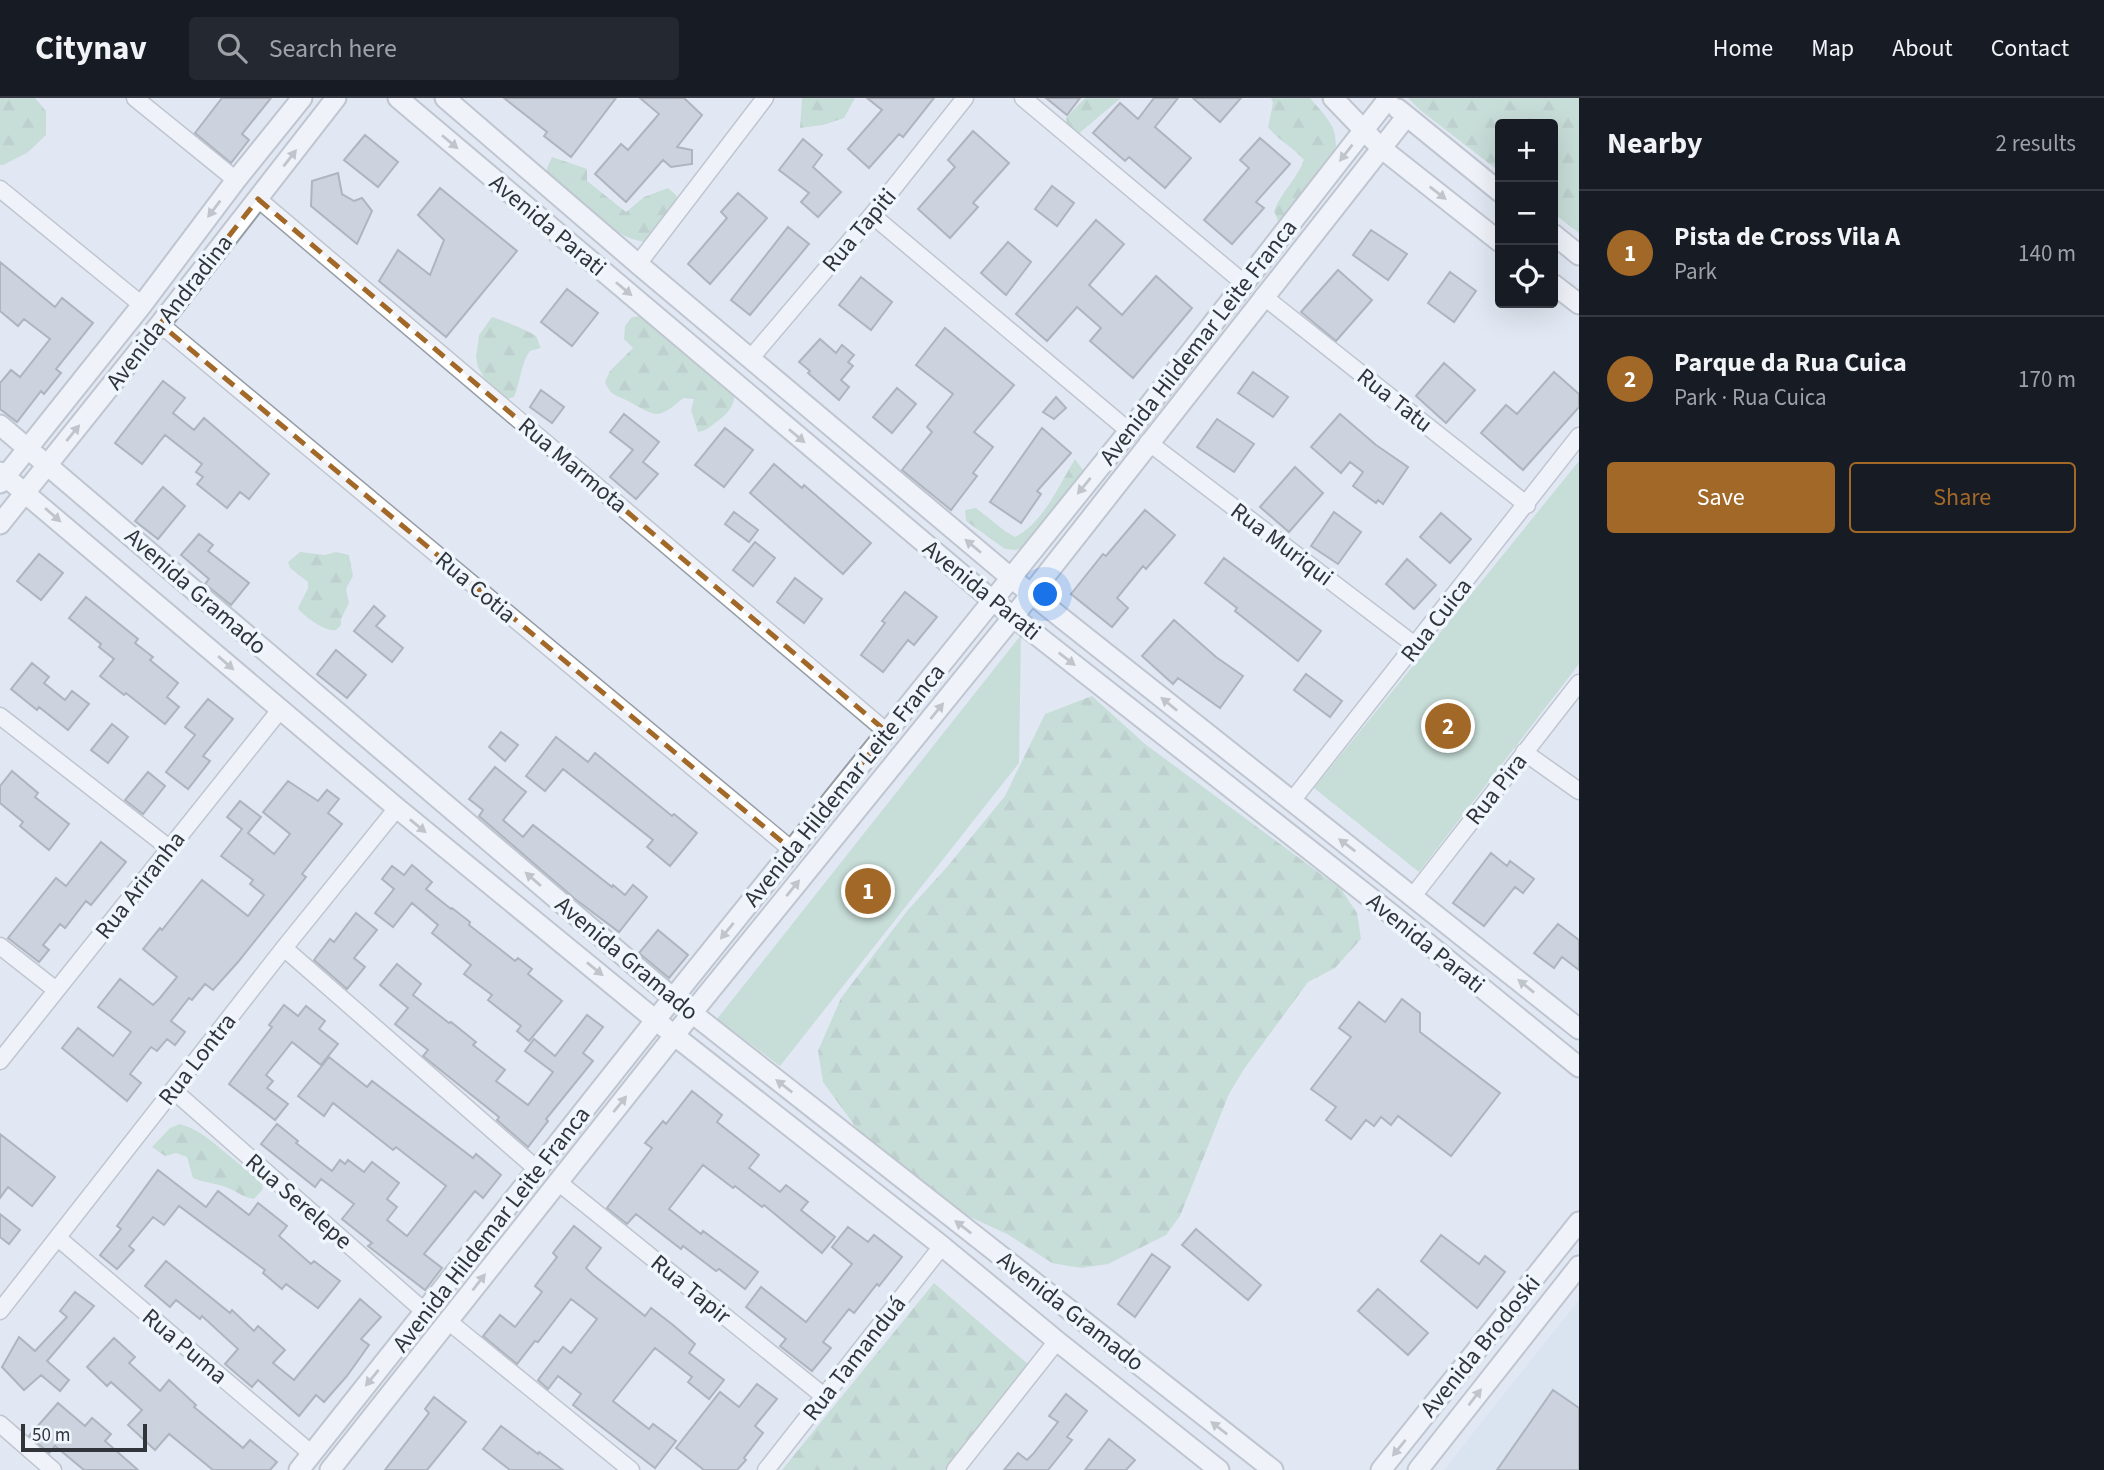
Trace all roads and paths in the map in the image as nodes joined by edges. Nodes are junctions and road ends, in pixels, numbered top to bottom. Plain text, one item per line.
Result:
1 (135, 98) edge
2 (302, 98) edge
3 (336, 98) edge
4 (398, 98) edge
5 (446, 98) edge
6 (744, 98) edge
7 (965, 98) edge
8 (1023, 98) edge
9 (1333, 98) edge
10 (1387, 99) edge
11 (761, 103) edge
12 (1406, 117) junction
13 (1363, 131) junction
14 (1381, 148) junction
15 (236, 180) junction
16 (1495, 188) edge
17 (0, 189) edge
18 (258, 199) junction
19 (872, 215) junction
20 (1495, 238) edge
21 (1558, 238) edge
22 (1579, 255) edge
23 (638, 264) junction
24 (1245, 284) junction
25 (1558, 288) edge
26 (1263, 296) junction
27 (1579, 304) edge
28 (142, 305) junction
29 (160, 324) junction
30 (750, 359) junction
31 (0, 425) edge
32 (1129, 432) junction
33 (1579, 436) edge
34 (1148, 442) junction
35 (28, 449) junction
36 (48, 464) junction
37 (2, 477) edge
38 (25, 492) junction
39 (1527, 505) junction
40 (0, 524) edge
41 (1010, 578) junction
42 (1030, 593) junction
43 (992, 600) junction
44 (1013, 617) junction
45 (1416, 646) junction
46 (1579, 683) edge
47 (280, 710) junction
48 (0, 716) edge
49 (887, 732) junction
50 (1524, 752) junction
51 (1579, 791) edge
52 (1291, 802) junction
53 (397, 808) junction
54 (169, 848) junction
55 (792, 850) junction
56 (1413, 896) junction
57 (0, 946) edge
58 (284, 948) junction
59 (56, 990) junction
60 (673, 998) junction
61 (692, 1013) junction
62 (656, 1019) junction
63 (1579, 1029) edge
64 (675, 1036) junction
65 (0, 1061) edge
66 (1579, 1067) edge
67 (173, 1090) junction
68 (538, 1170) junction
69 (558, 1182) junction
70 (1579, 1222) edge
71 (58, 1238) junction
72 (942, 1246) junction
73 (1579, 1266) edge
74 (0, 1311) edge
75 (425, 1312) junction
76 (448, 1321) junction
77 (1057, 1341) junction
78 (825, 1397) junction
79 (0, 1424) edge
80 (312, 1454) junction
81 (334, 1469) edge
82 (53, 1470) edge
83 (299, 1470) edge
84 (631, 1470) edge
85 (766, 1470) edge
86 (956, 1470) edge
87 (1219, 1470) edge
88 (1273, 1470) edge
89 (1381, 1470) edge
90 (1418, 1470) edge

1 - 15 street
2 - 15 street, Avenida Andradina
18 -> 3 street, Avenida Andradina
4 -> 43 street, Avenida Parati
5 - 23 street, Avenida Parati
6 - 11 street
7 - 19 street, Rua Tapiti
8 - 24 street
9 - 13 street
10 - 12 street
10 - 13 street, Avenida Hildemar Leite Franca
11 - 23 street
12 - 14 street, Avenida Hildemar Leite Franca
12 - 16 street
13 - 14 street
13 -> 24 street, Avenida Hildemar Leite Franca
14 -> 20 street
14 - 26 street, Avenida Hildemar Leite Franca
15 -> 28 street, Avenida Andradina
17 - 28 street
18 - 29 street, Avenida Andradina
18 - 49 street, Rua Marmota
19 - 30 street, Rua Tapiti
19 - 32 street
21 - 22 street
23 - 30 street, Avenida Parati
24 - 32 street, Avenida Hildemar Leite Franca
25 - 27 street
26 - 34 street, Avenida Hildemar Leite Franca
26 - 39 street, Rua Tatu
28 - 35 street, Avenida Andradina
36 -> 29 street, Avenida Andradina
29 - 55 street, Rua Cotia
41 -> 30 street, Avenida Parati
31 - 35 street, Avenida Gramado
32 -> 41 street, Avenida Hildemar Leite Franca
33 - 39 street, Rua Cuica
34 - 42 street, Avenida Hildemar Leite Franca
34 - 45 street, Rua Muriqui
35 - 36 street, Avenida Gramado
35 - 37 street, Avenida Andradina
36 - 38 street, Avenida Andradina
60 -> 36 street, Avenida Gramado
37 - 38 street, Avenida Gramado
38 - 40 street, Avenida Andradina
38 -> 47 street, Avenida Gramado
39 - 45 street, Rua Cuica
41 - 42 street, Avenida Parati
41 - 43 street, Avenida Hildemar Leite Franca
42 - 44 street, Avenida Hildemar Leite Franca
52 -> 42 street, Avenida Parati
43 - 44 street, Avenida Parati
43 - 49 street, Avenida Hildemar Leite Franca
61 -> 44 street, Avenida Hildemar Leite Franca
44 -> 66 street, Avenida Parati
45 - 52 street, Rua Cuica
46 - 50 street, Rua Pira
47 - 53 street, Avenida Gramado
47 - 54 street, Rua Ariranha
48 - 54 street
49 - 55 street, Avenida Hildemar Leite Franca
50 - 51 street
50 - 56 street, Rua Pira
56 -> 52 street, Avenida Parati
53 - 58 street, Rua Lontra
53 -> 62 street, Avenida Gramado
54 - 59 street, Rua Ariranha
55 -> 60 street, Avenida Hildemar Leite Franca
63 -> 56 street, Avenida Parati
57 - 59 street
58 - 67 street, Rua Lontra
58 - 68 street
59 - 65 street, Rua Ariranha
60 - 61 street, Avenida Gramado
60 - 62 street, Avenida Hildemar Leite Franca
61 - 64 street, Avenida Hildemar Leite Franca
88 -> 61 street, Avenida Gramado
62 - 64 street, Avenida Gramado
62 - 68 street, Avenida Hildemar Leite Franca
69 -> 64 street, Avenida Hildemar Leite Franca
64 - 72 street, Avenida Gramado
67 - 71 street, Rua Lontra
67 - 75 street, Rua Serelepe
68 - 75 street, Avenida Hildemar Leite Franca
76 -> 69 street, Avenida Hildemar Leite Franca
69 - 78 street, Rua Tapir
70 -> 89 street, Avenida Brodoski
71 - 74 street, Rua Lontra
71 - 80 street, Rua Puma
72 - 77 street, Avenida Gramado
72 - 78 street, Rua Tamanduá
90 -> 73 street, Avenida Brodoski
75 -> 80 street, Avenida Hildemar Leite Franca
76 - 81 street, Avenida Hildemar Leite Franca
76 - 84 street
77 - 86 street
77 - 87 street, Avenida Gramado
78 - 85 street, Rua Tamanduá
79 - 82 street
80 - 83 street, Avenida Hildemar Leite Franca

